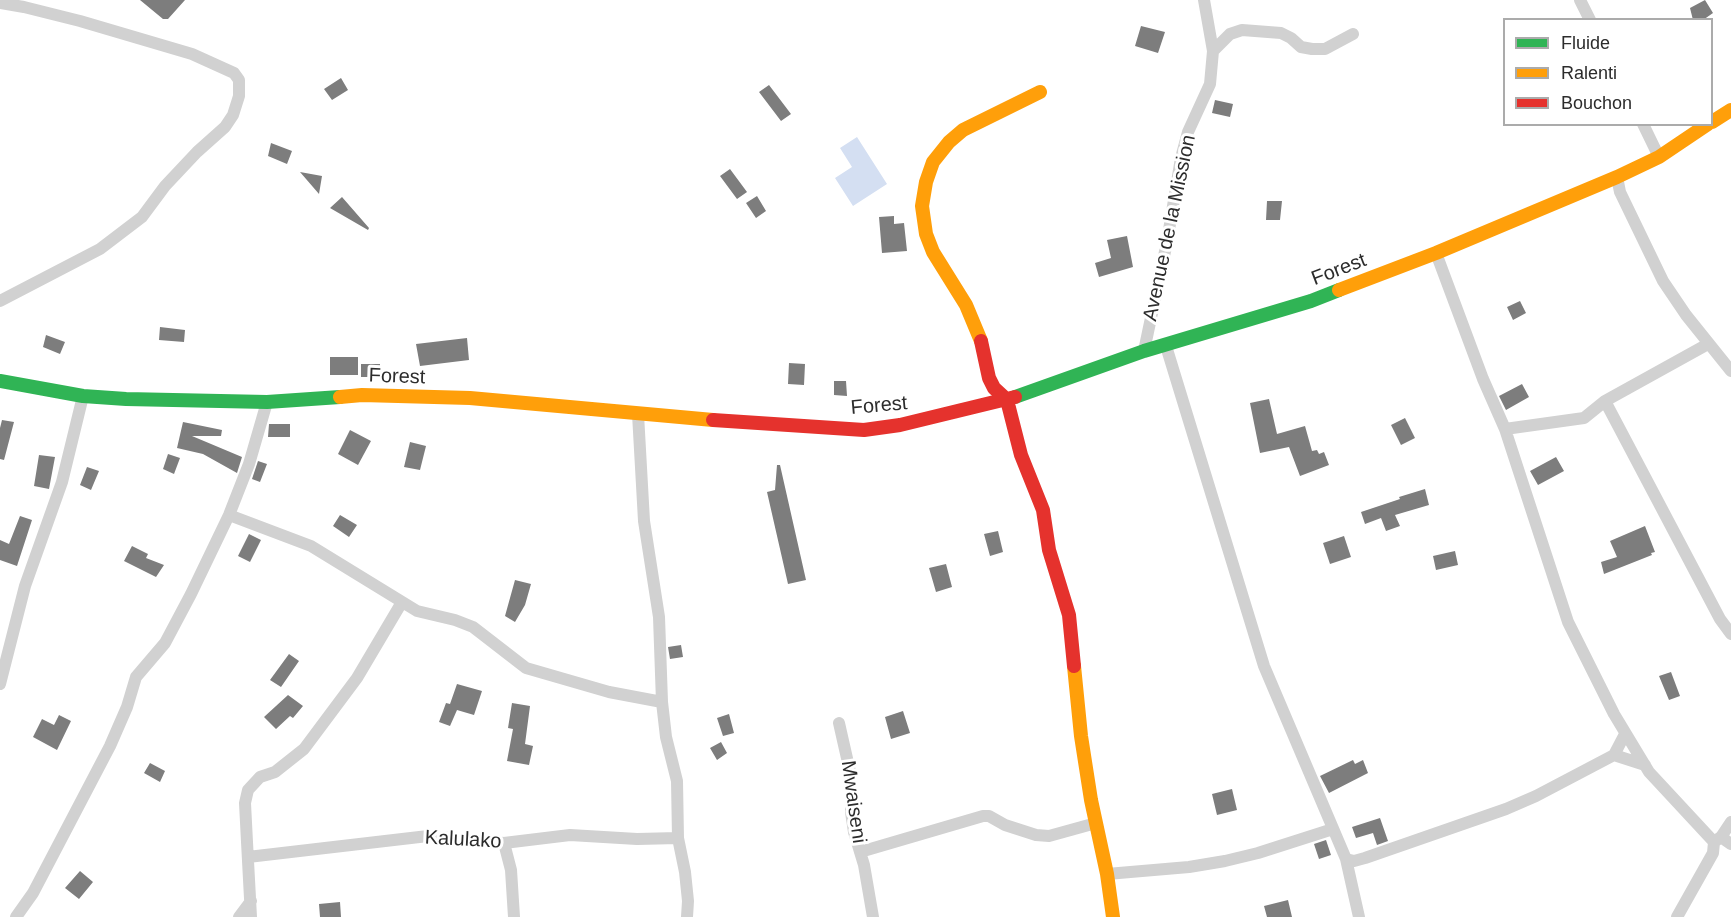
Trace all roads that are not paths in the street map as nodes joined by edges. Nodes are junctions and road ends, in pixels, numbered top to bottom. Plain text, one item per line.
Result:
1 (1204, 0) edge
2 (1580, 0) edge
3 (0, 3) edge
4 (1589, 18) edge
5 (1353, 34) dead end
6 (1213, 51) junction
7 (1040, 92) dead end
8 (1731, 110) edge
9 (1713, 121) edge
10 (1644, 126) edge
11 (1706, 126) edge
12 (1659, 157) junction
13 (1617, 177) junction
14 (1436, 252) junction
15 (0, 301) edge
16 (1708, 344) junction
17 (1166, 346) junction
18 (1144, 351) junction
19 (1731, 371) edge
20 (0, 381) edge
21 (83, 396) junction
22 (1007, 400) junction
23 (1605, 401) junction
24 (267, 402) junction
25 (638, 414) junction
26 (1505, 429) junction
27 (229, 515) junction
28 (402, 602) junction
29 (1731, 634) edge
30 (0, 684) edge
31 (662, 702) junction
32 (839, 723) dead end
33 (1626, 734) junction
34 (1614, 755) junction
35 (1645, 765) junction
36 (1731, 822) edge
37 (1096, 823) junction
38 (1333, 829) junction
39 (678, 838) junction
40 (1722, 841) edge
41 (504, 843) junction
42 (860, 852) junction
43 (248, 857) junction
44 (1346, 860) junction
45 (1107, 874) junction
46 (251, 901) junction
47 (16, 917) edge
48 (239, 917) edge
49 (251, 917) edge
50 (514, 917) edge
51 (687, 917) edge
52 (873, 917) edge
53 (1113, 917) edge
54 (1359, 917) edge
55 (1677, 917) edge

1 - 6 street, Avenue de la Mission
2 - 4 street
3 - 15 street
5 - 6 street
6 - 18 street, Avenue de la Mission
7 - 22 street
8 - 9 street, Forest
10 - 12 street
11 - 12 street, Forest
12 - 13 street, Forest
13 - 14 street, Forest
13 - 16 street
14 - 17 street, Forest
14 - 26 street
16 - 19 street
16 - 23 street
17 - 18 street, Forest
17 - 38 street
18 - 22 street, Forest
20 - 21 street, Forest
21 - 24 street, Forest
21 - 30 street
22 - 25 street, Forest
22 - 37 street
23 - 26 street
23 - 29 street
24 - 25 street, Forest
24 - 27 street
25 - 31 street
26 - 33 street
27 - 28 street
27 - 47 street
28 - 31 street
28 - 43 street
31 - 39 street
32 - 42 street, Mwaiseni
33 - 34 street
33 - 35 street
34 - 35 street
34 - 44 street
35 - 40 street
36 - 40 street
37 - 42 street
37 - 45 street
38 - 44 street
38 - 45 street
39 - 41 street, Kalulako
39 - 51 street
40 - 55 street
41 - 43 street, Kalulako
41 - 50 street
42 - 52 street, Mwaiseni
43 - 46 street
44 - 54 street
45 - 53 street
46 - 48 street
46 - 49 street

